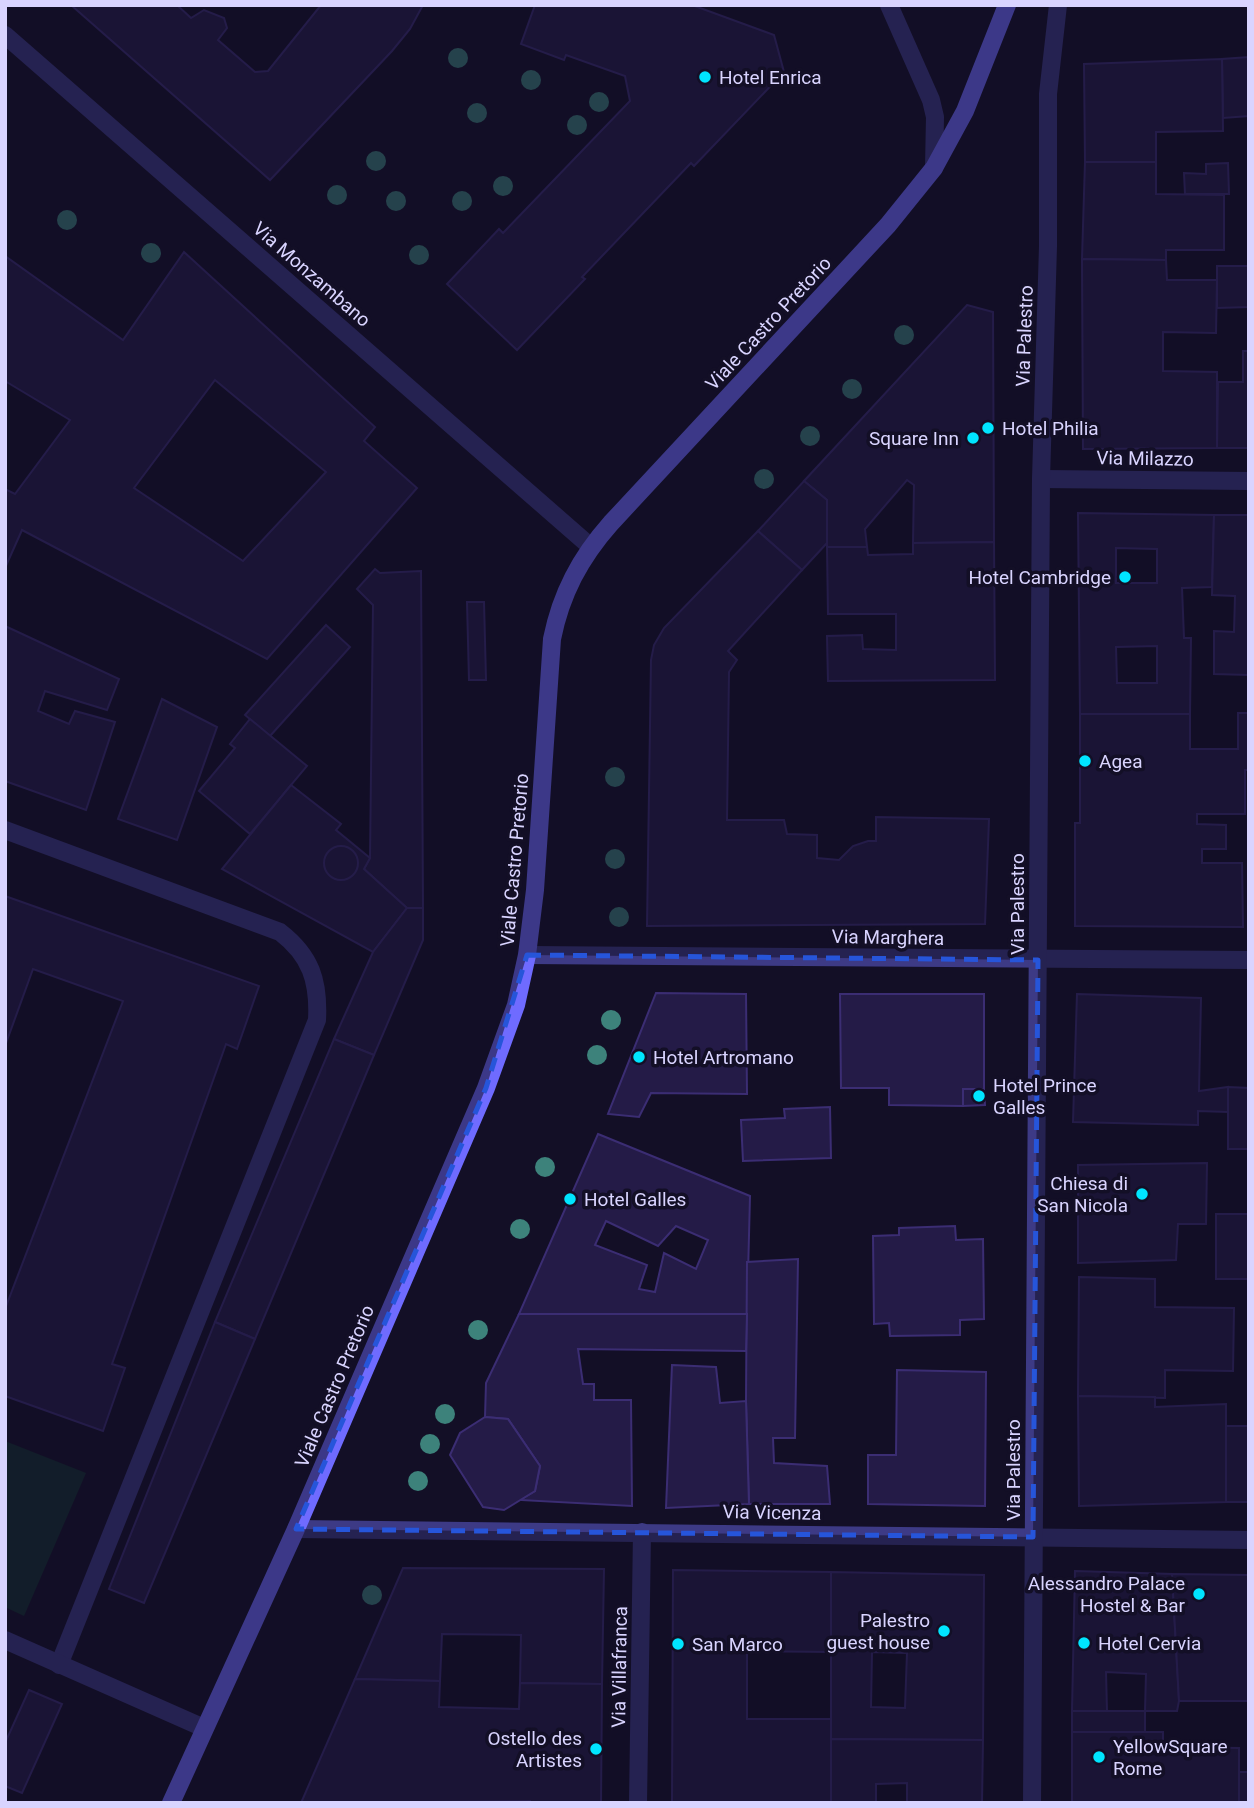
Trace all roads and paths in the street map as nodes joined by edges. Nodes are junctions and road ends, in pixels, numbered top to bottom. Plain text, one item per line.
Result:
1 (889, 5) edge
2 (1007, 5) edge
3 (1058, 5) edge
4 (5, 35) edge
5 (934, 169) junction
6 (1041, 479) junction
7 (1249, 481) edge
8 (592, 547) junction
9 (5, 830) edge
10 (527, 955) junction
11 (1038, 960) junction
12 (1249, 960) edge
13 (296, 1529) junction
14 (642, 1532) junction
15 (1033, 1537) junction
16 (1249, 1540) edge
17 (5, 1640) edge
18 (59, 1665) junction
19 (204, 1728) junction
20 (171, 1803) edge
21 (638, 1803) edge
22 (1032, 1803) edge

1 - 5 street
2 - 5 main road, Viale Castro Pretorio
3 - 6 street, Via Palestro
4 - 8 street, Via Monzambano
5 - 8 main road, Viale Castro Pretorio
6 - 7 street, Via Milazzo
6 - 11 street, Via Palestro
8 - 10 main road, Viale Castro Pretorio
9 - 18 street
10 - 11 street, Via Marghera
10 - 13 main road, Viale Castro Pretorio
11 - 12 street, Via Marghera
11 - 15 street, Via Palestro
13 - 14 street, Via Vicenza
13 - 19 main road, Viale Castro Pretorio
14 - 15 street, Via Vicenza
14 - 21 street, Via Villafranca
15 - 16 street, Via Vicenza
15 - 22 street, Via Palestro
17 - 18 street
18 - 19 street
19 - 20 main road, Viale Castro Pretorio

